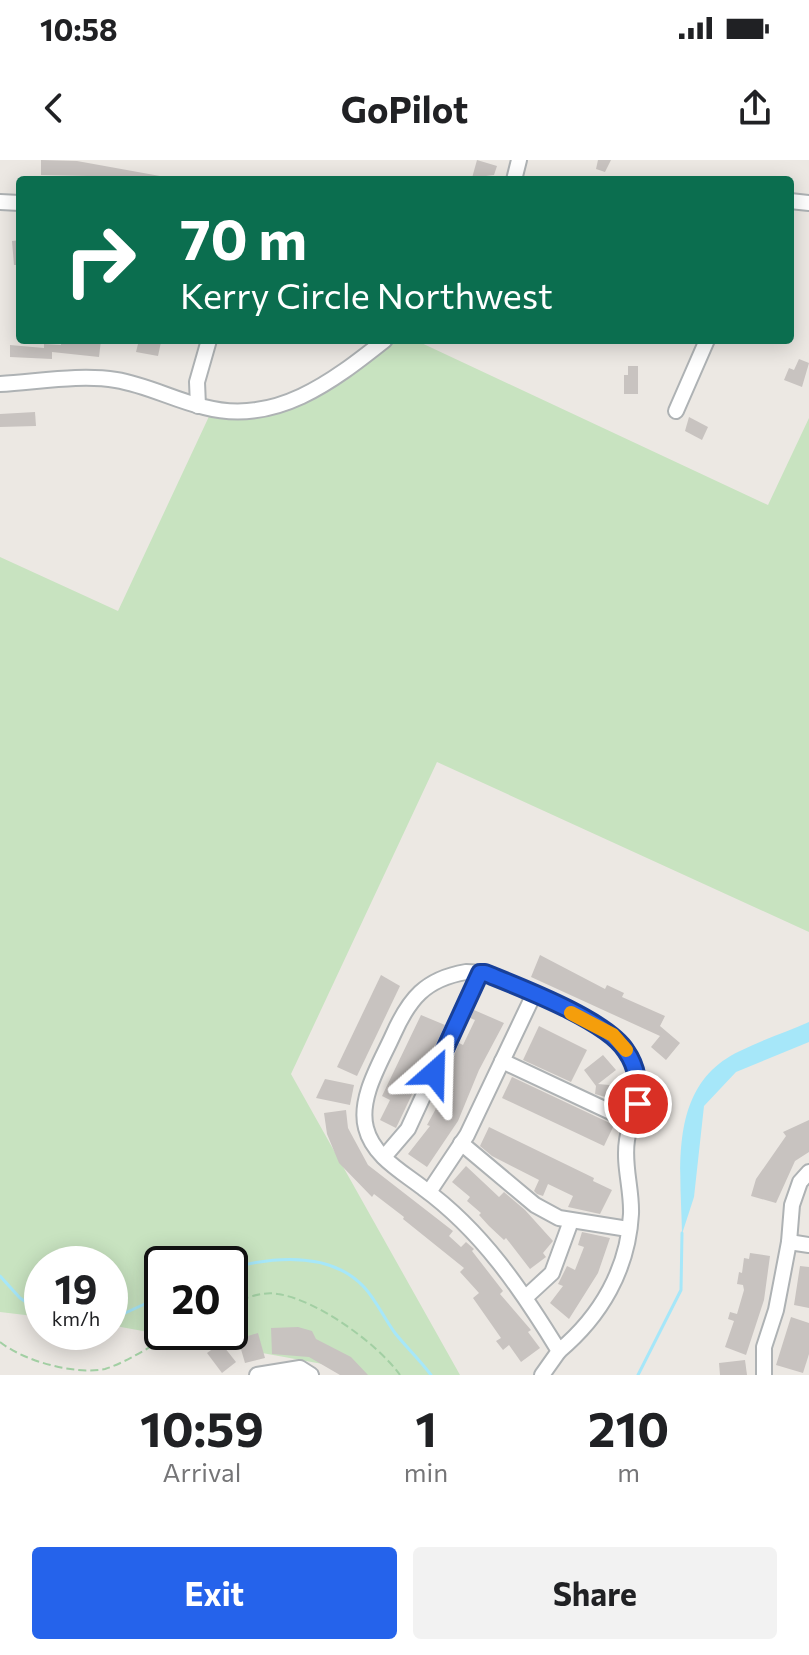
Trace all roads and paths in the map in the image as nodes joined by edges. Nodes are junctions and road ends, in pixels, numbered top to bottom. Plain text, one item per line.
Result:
1 (208, 344) edge
2 (379, 344) edge
3 (705, 344) edge
4 (0, 384) edge
5 (198, 406) junction
6 (676, 411) dead end
7 (480, 973) junction
8 (534, 994) junction
9 (502, 1061) junction
10 (632, 1122) junction
11 (461, 1143) junction
12 (384, 1157) junction
13 (809, 1172) edge
14 (429, 1192) junction
15 (571, 1221) junction
16 (628, 1229) junction
17 (789, 1242) junction
18 (809, 1245) edge
19 (248, 1297) edge
20 (526, 1297) junction
21 (0, 1342) edge
22 (144, 1350) edge
23 (559, 1351) junction
24 (257, 1375) edge
25 (311, 1375) edge
26 (400, 1375) edge
27 (542, 1375) edge
28 (764, 1375) edge

1 - 5 street
2 - 5 street
3 - 6 street
4 - 5 street
7 - 8 street
7 - 12 street
7 - 12 street
8 - 9 street
8 - 10 street
9 - 10 street
9 - 11 street
10 - 16 street
11 - 14 street
11 - 15 street
12 - 14 street
13 - 17 street
14 - 20 street
15 - 16 street
15 - 20 street
16 - 23 street
17 - 18 street
17 - 28 street
19 - 26 path
20 - 23 street
21 - 22 path
23 - 27 street
24 - 25 street

